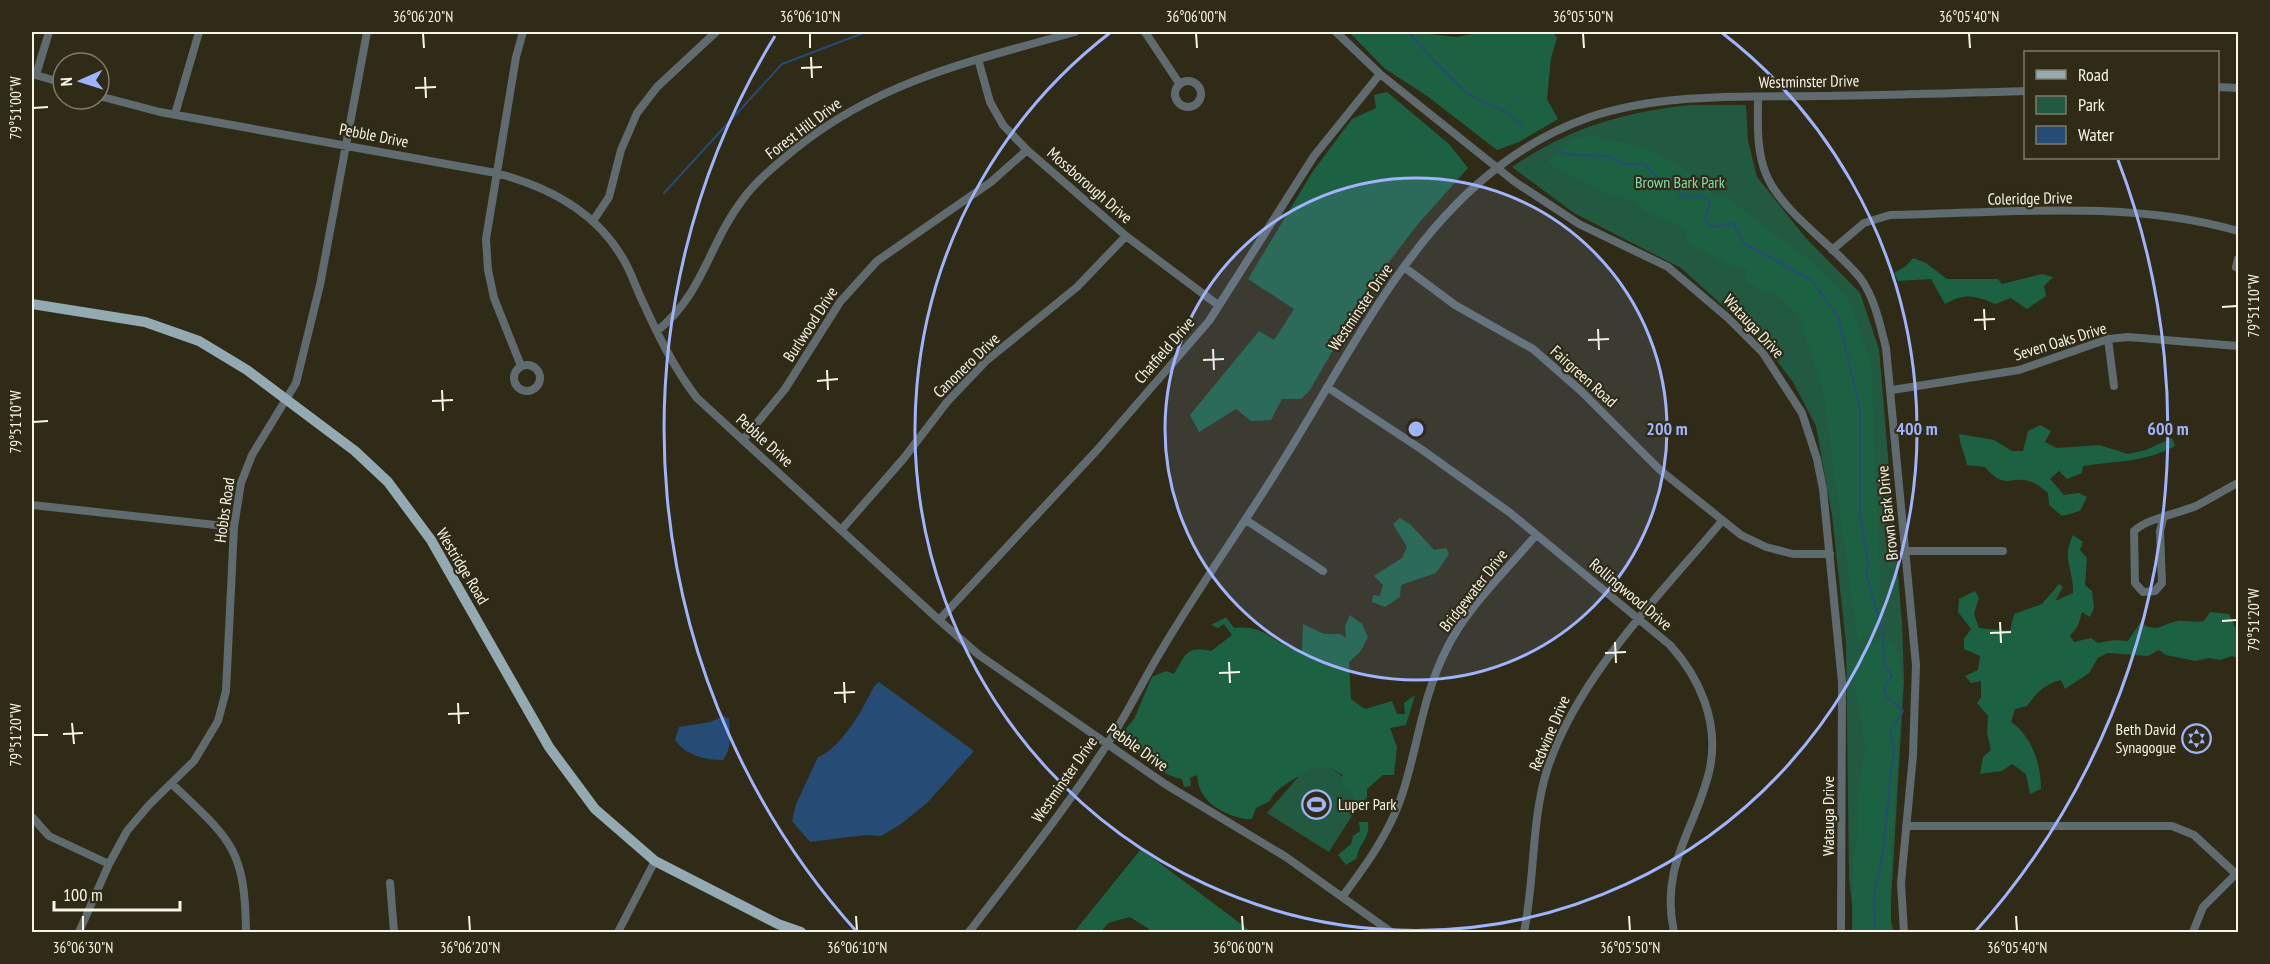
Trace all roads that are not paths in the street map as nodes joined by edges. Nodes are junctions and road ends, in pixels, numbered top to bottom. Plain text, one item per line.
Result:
1 (49, 32) edge
2 (199, 32) edge
3 (367, 32) edge
4 (523, 32) edge
5 (717, 32) edge
6 (1075, 32) edge
7 (1145, 32) edge
8 (1336, 32) edge
9 (978, 59) junction
10 (1380, 74) junction
11 (34, 75) edge
12 (51, 80) edge
13 (1179, 83) dead end
14 (2219, 87) edge
15 (2238, 88) edge
16 (2024, 91) edge
17 (1758, 97) junction
18 (111, 99) edge
19 (176, 114) junction
20 (346, 145) junction
21 (1027, 150) junction
22 (1496, 168) junction
23 (496, 173) junction
24 (593, 221) junction
25 (2238, 231) edge
26 (1126, 236) junction
27 (1832, 250) junction
28 (1404, 267) junction
29 (32, 304) edge
30 (1218, 305) junction
31 (657, 331) junction
32 (2108, 339) junction
33 (2238, 346) edge
34 (521, 366) dead end
35 (2114, 386) dead end
36 (1327, 387) junction
37 (1892, 390) junction
38 (288, 400) junction
39 (743, 440) junction
40 (2238, 483) edge
41 (32, 505) edge
42 (1246, 519) junction
43 (2163, 519) junction
44 (1722, 521) junction
45 (234, 526) junction
46 (842, 529) junction
47 (1536, 535) junction
48 (2003, 550) dead end
49 (1906, 551) junction
50 (1830, 554) junction
51 (1323, 571) dead end
52 (939, 620) junction
53 (1640, 620) junction
54 (1107, 744) junction
55 (172, 784) junction
56 (32, 817) edge
57 (1906, 826) junction
58 (655, 861) junction
59 (109, 864) junction
60 (2237, 872) edge
61 (390, 884) dead end
62 (1343, 896) junction
63 (79, 933) edge
64 (246, 933) edge
65 (394, 933) edge
66 (618, 933) edge
67 (801, 933) edge
68 (969, 933) edge
69 (1391, 933) edge
70 (1524, 933) edge
71 (1674, 933) edge
72 (1841, 933) edge
73 (1904, 933) edge
74 (2193, 933) edge

1 - 11 street
2 - 19 street
3 - 20 street, Hobbs Road
4 - 23 street
5 - 24 street
6 - 9 street, Forest Hill Drive
7 - 13 street
8 - 10 street, Watauga Drive
9 - 21 street, Mossborough Drive
9 - 31 street, Forest Hill Drive
10 - 22 street, Watauga Drive
10 - 30 street, Chatfield Drive
11 - 12 street
14 - 15 street
16 - 17 street, Westminster Drive
17 - 22 street, Westminster Drive
17 - 27 street, Brown Bark Drive
18 - 19 street, Pebble Drive
19 - 20 street, Pebble Drive
20 - 23 street, Pebble Drive
20 - 38 street, Hobbs Road
21 - 26 street, Mossborough Drive
21 - 39 street, Burlwood Drive
22 - 28 street, Westminster Drive
22 - 50 street, Watauga Drive
23 - 24 street, Pebble Drive
23 - 34 street
24 - 31 street, Pebble Drive
25 - 27 street, Coleridge Drive
26 - 30 street, Mossborough Drive
26 - 46 street, Canonero Drive
27 - 37 street, Brown Bark Drive
28 - 36 street, Westminster Drive
28 - 44 street, Fairgreen Road
29 - 38 main road, Westridge Road
30 - 52 street, Chatfield Drive
31 - 39 street, Pebble Drive
32 - 33 street, Seven Oaks Drive
32 - 35 street
32 - 37 street, Seven Oaks Drive
36 - 42 street, Westminster Drive
36 - 47 street, Rollingwood Drive
37 - 49 street, Brown Bark Drive
38 - 45 street, Hobbs Road
38 - 58 main road, Westridge Road
39 - 46 street, Pebble Drive
40 - 43 street
41 - 45 street
42 - 51 street
42 - 54 street, Westminster Drive
43 - 43 street
44 - 50 street, Fairgreen Road
44 - 53 street, Redwine Drive
45 - 55 street, Hobbs Road
46 - 52 street, Pebble Drive
47 - 53 street, Rollingwood Drive
47 - 62 street, Bridgewater Drive
48 - 49 street
49 - 57 street, Brown Bark Drive
50 - 72 street, Watauga Drive
52 - 54 street, Pebble Drive
53 - 70 street, Redwine Drive
53 - 71 street, Rollingwood Drive
54 - 62 street, Pebble Drive
54 - 68 street, Westminster Drive
55 - 59 street, Hobbs Road
55 - 64 street
56 - 59 street
57 - 60 street
57 - 73 street, Brown Bark Drive
58 - 66 street
58 - 67 main road, Westridge Road
59 - 63 street, Hobbs Road
60 - 74 street
61 - 65 street
62 - 69 street, Pebble Drive

